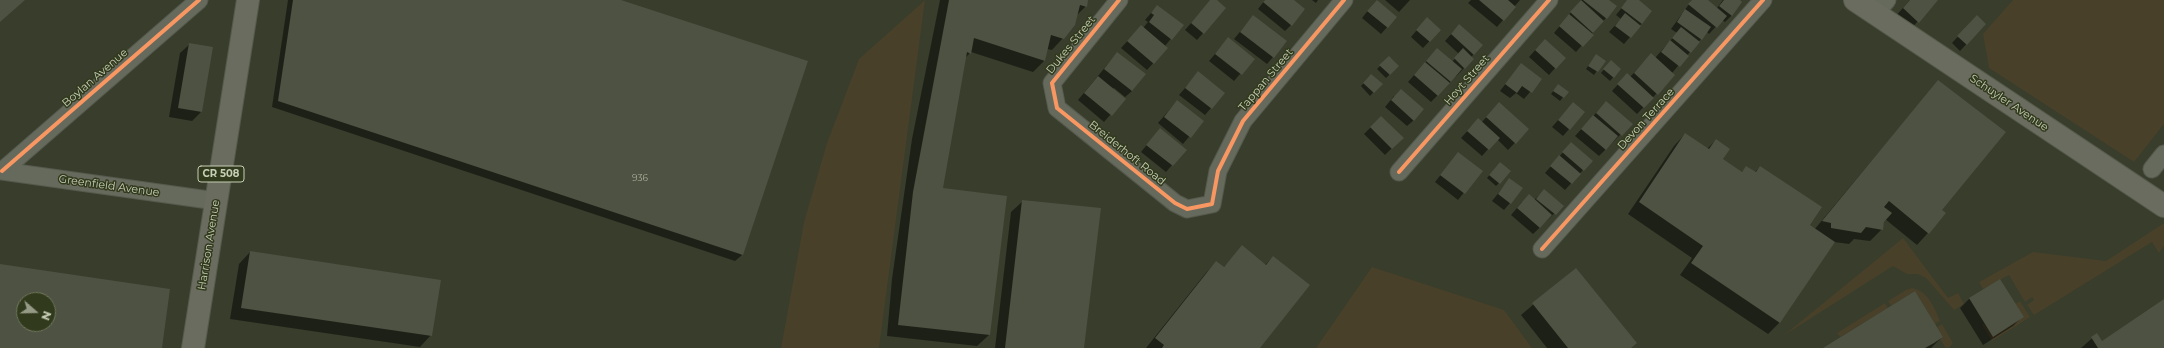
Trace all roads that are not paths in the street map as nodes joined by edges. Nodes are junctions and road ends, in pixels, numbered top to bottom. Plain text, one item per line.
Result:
1 (199, 0) edge
2 (248, 0) edge
3 (1119, 0) edge
4 (1344, 0) edge
5 (1549, 0) edge
6 (1763, 0) edge
7 (1855, 0) edge
8 (1881, 7) edge
9 (1052, 84) joint
10 (2164, 154) edge
11 (2152, 169) dead end
12 (2, 171) joint
13 (1399, 172) dead end
14 (216, 201) junction
15 (1212, 204) joint
16 (2164, 206) edge
17 (1542, 249) dead end
18 (193, 348) edge

1 - 12 street, Boylan Avenue
2 - 14 main road, Harrison Avenue / CR 508
3 - 9 street, Dukes Street
4 - 15 street, Tappan Street
5 - 13 street, Hoyt Street
6 - 17 street, Devon Terrace
7 - 8 main road, Schuyler Avenue
8 - 16 main road, Schuyler Avenue
9 - 15 street, Breiderhoft Road
10 - 11 street
12 - 14 street, Greenfield Avenue
14 - 18 main road, Harrison Avenue / CR 508

